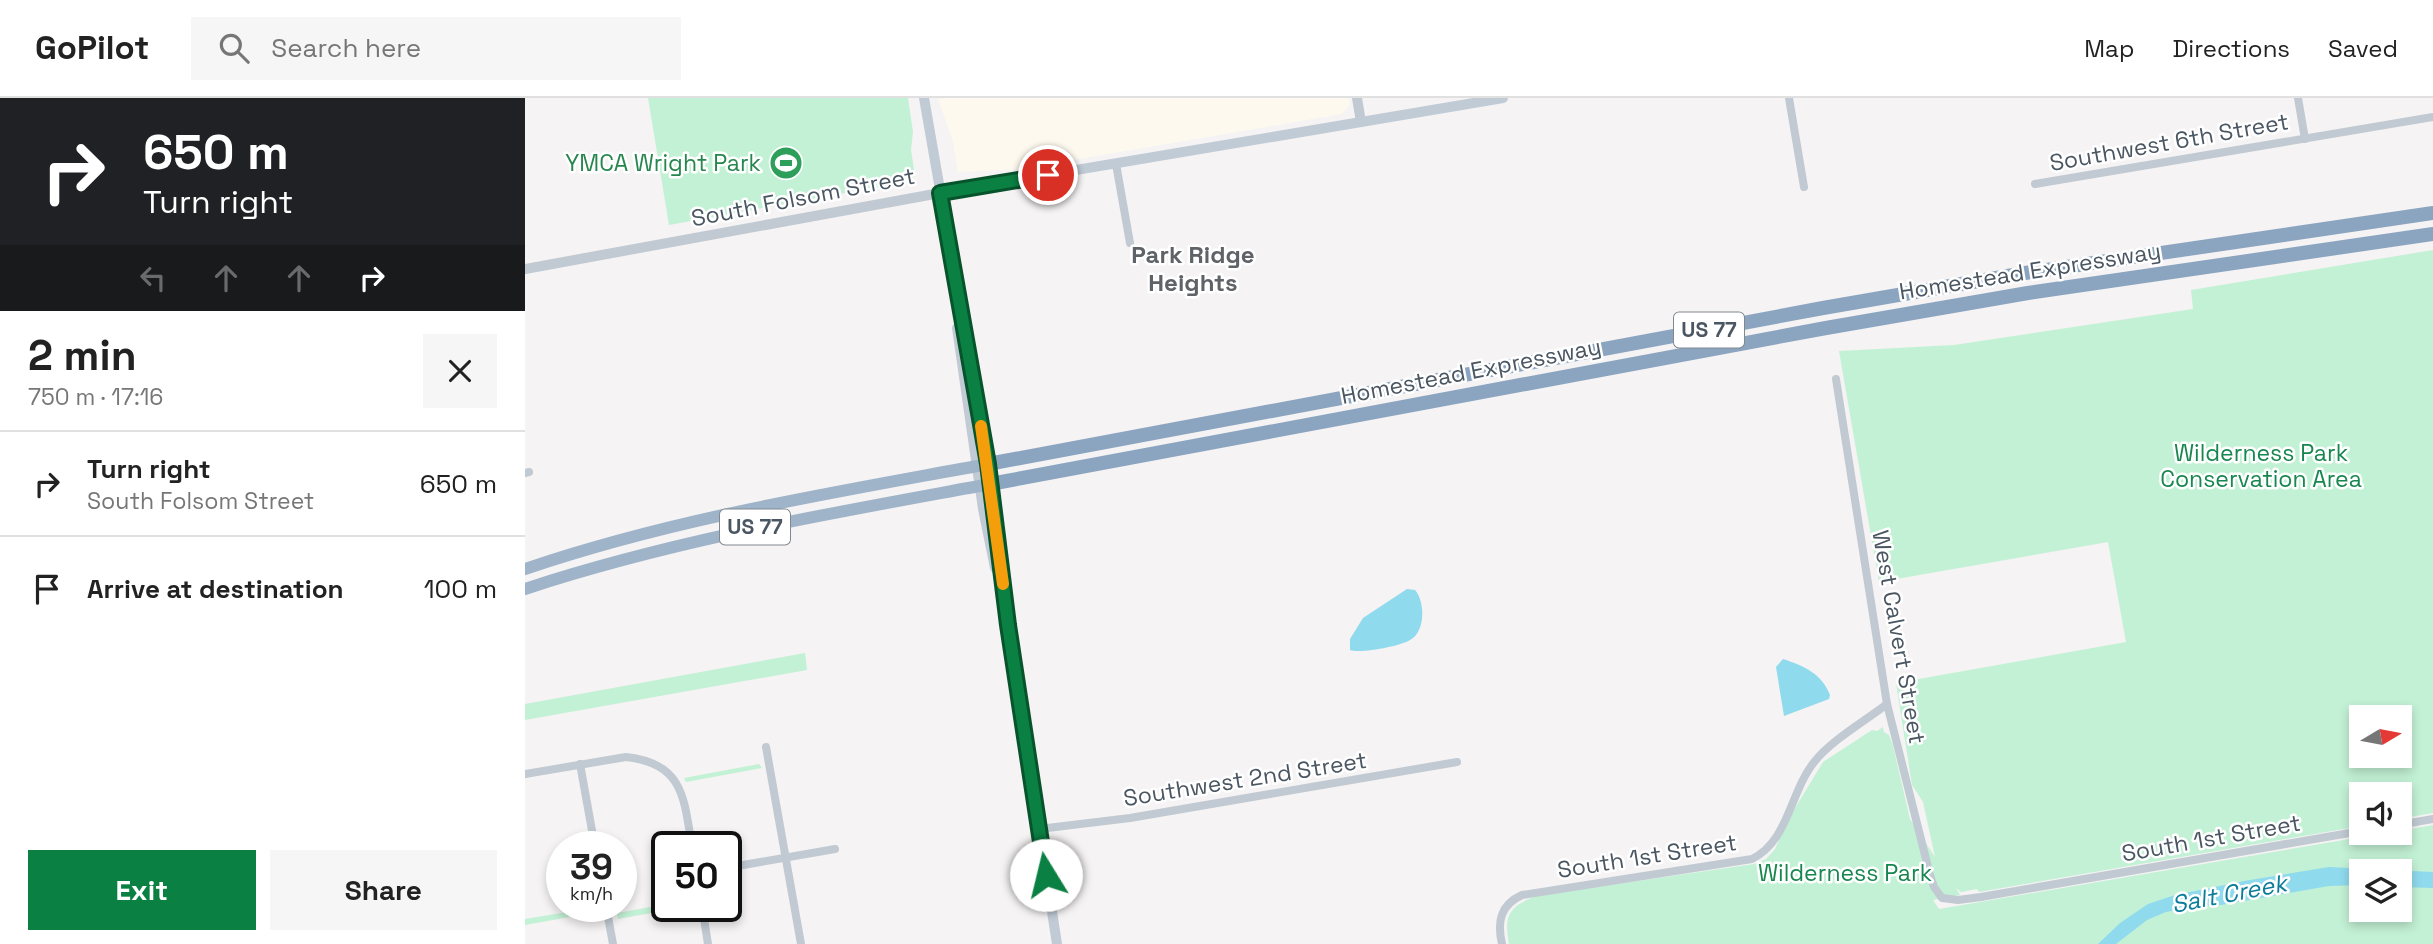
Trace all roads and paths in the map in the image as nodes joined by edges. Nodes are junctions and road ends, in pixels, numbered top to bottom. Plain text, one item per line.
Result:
1 (924, 98) edge
2 (1357, 98) edge
3 (1503, 98) edge
4 (1789, 98) edge
5 (2298, 98) edge
6 (2433, 117) edge
7 (1361, 122) junction
8 (2305, 139) junction
9 (1116, 164) junction
10 (2035, 184) dead end
11 (1804, 187) dead end
12 (940, 193) junction
13 (2433, 213) edge
14 (2433, 234) edge
15 (1130, 243) dead end
16 (525, 269) edge
17 (1836, 379) dead end
18 (983, 465) junction
19 (985, 485) junction
20 (525, 569) edge
21 (525, 590) edge
22 (1887, 704) junction
23 (767, 747) dead end
24 (1457, 762) dead end
25 (580, 764) junction
26 (525, 774) edge
27 (2433, 819) edge
28 (2412, 823) edge
29 (1039, 829) junction
30 (592, 831) edge
31 (689, 831) edge
32 (2349, 833) edge
33 (835, 849) dead end
34 (785, 858) junction
35 (742, 865) edge
36 (1943, 898) joint
37 (609, 922) edge
38 (705, 922) edge
39 (613, 944) edge
40 (708, 944) edge
41 (801, 944) edge
42 (1057, 944) edge
43 (1502, 944) edge

1 - 12 main road
2 - 7 street
3 - 7 main road, South Folsom Street
4 - 11 street
5 - 8 street
6 - 8 street, Southwest 6th Street
7 - 9 main road, South Folsom Street
8 - 10 street, Southwest 6th Street
9 - 12 main road, South Folsom Street
9 - 15 street
12 - 16 street, South Folsom Street
12 - 18 main road
13 - 18 highway, Homestead Expressway / US 77
14 - 19 highway, Homestead Expressway / US 77
17 - 22 street, West Calvert Street
18 - 19 main road
18 - 20 highway, Homestead Expressway / US 77
19 - 21 highway, Homestead Expressway / US 77
19 - 29 main road
22 - 36 street, West Calvert Street
22 - 43 street, South 1st Street
23 - 34 street
24 - 29 street, Southwest 2nd Street
25 - 26 street
25 - 30 street
25 - 31 street
27 - 28 street
29 - 42 main road
32 - 36 street, South 1st Street
33 - 34 street
34 - 35 street
34 - 41 street
37 - 39 street
38 - 40 street

